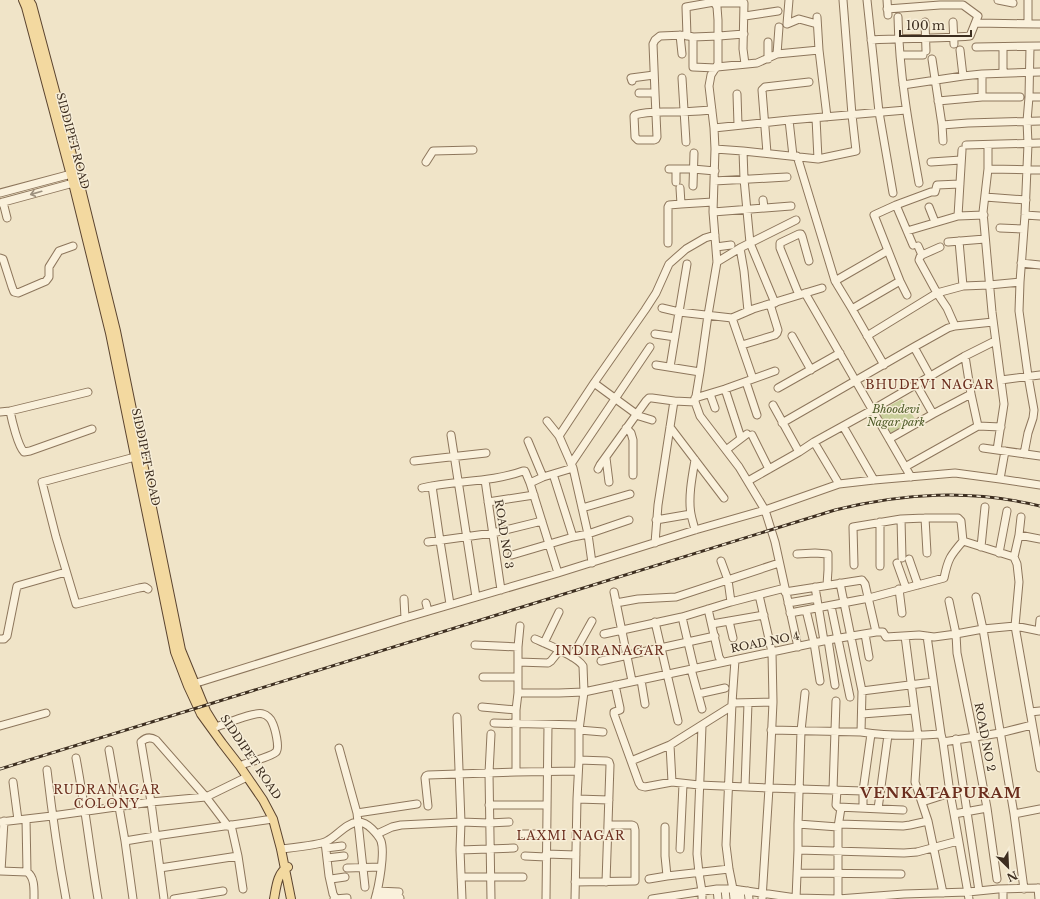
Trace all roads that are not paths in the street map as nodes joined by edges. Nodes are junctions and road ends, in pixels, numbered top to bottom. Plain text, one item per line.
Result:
1 (23, 0) edge
2 (29, 0) edge
3 (789, 0) edge
4 (843, 0) edge
5 (867, 0) edge
6 (887, 0) edge
7 (998, 0) edge
8 (1028, 0) edge
9 (714, 2) edge
10 (726, 2) edge
11 (737, 2) edge
12 (940, 2) edge
13 (964, 2) edge
14 (916, 3) edge
15 (1013, 3) dead end
16 (778, 11) dead end
17 (745, 16) junction
18 (898, 17) dead end
19 (925, 22) dead end
20 (954, 22) dead end
21 (976, 23) junction
22 (1028, 24) junction
23 (1040, 24) edge
24 (779, 27) dead end
25 (744, 34) junction
26 (686, 36) junction
27 (719, 36) junction
28 (898, 38) junction
29 (925, 38) junction
30 (871, 40) junction
31 (954, 41) junction
32 (768, 42) dead end
33 (976, 46) dead end
34 (1040, 46) edge
35 (1003, 47) junction
36 (1027, 47) junction
37 (819, 50) junction
38 (960, 50) dead end
39 (682, 54) dead end
40 (777, 54) junction
41 (900, 55) junction
42 (768, 58) junction
43 (932, 59) dead end
44 (745, 64) junction
45 (716, 67) junction
46 (1029, 72) junction
47 (1040, 72) edge
48 (1003, 73) junction
49 (982, 74) junction
50 (654, 76) junction
51 (963, 76) junction
52 (682, 78) dead end
53 (632, 81) dead end
54 (935, 81) junction
55 (809, 82) dead end
56 (903, 85) junction
57 (639, 93) dead end
58 (655, 93) junction
59 (737, 94) dead end
60 (982, 97) junction
61 (1020, 97) dead end
62 (1029, 97) junction
63 (1040, 97) edge
64 (938, 101) junction
65 (712, 110) junction
66 (906, 110) junction
67 (655, 112) junction
68 (684, 112) junction
69 (879, 112) junction
70 (852, 115) junction
71 (827, 117) junction
72 (816, 118) junction
73 (789, 120) junction
74 (1027, 121) junction
75 (1040, 121) edge
76 (764, 122) junction
77 (738, 125) junction
78 (942, 125) junction
79 (714, 128) junction
80 (943, 141) dead end
81 (686, 142) dead end
82 (1028, 144) junction
83 (1040, 144) edge
84 (988, 145) junction
85 (715, 149) junction
86 (473, 150) dead end
87 (743, 151) junction
88 (694, 153) dead end
89 (767, 153) junction
90 (795, 156) junction
91 (818, 159) junction
92 (961, 160) junction
93 (426, 162) dead end
94 (931, 162) dead end
95 (693, 169) junction
96 (988, 169) junction
97 (1027, 169) junction
98 (1040, 170) edge
99 (715, 171) junction
100 (787, 177) dead end
101 (75, 178) junction
102 (744, 179) junction
103 (714, 181) junction
104 (919, 183) dead end
105 (960, 184) junction
106 (693, 186) dead end
107 (8, 191) junction
108 (0, 193) edge
109 (893, 193) dead end
110 (985, 198) junction
111 (763, 200) dead end
112 (1026, 200) junction
113 (5, 202) edge
114 (713, 202) junction
115 (681, 204) junction
116 (896, 205) junction
117 (791, 206) dead end
118 (929, 207) dead end
119 (764, 208) junction
120 (747, 210) junction
121 (713, 212) junction
122 (984, 215) junction
123 (1025, 215) junction
124 (958, 216) junction
125 (1040, 216) edge
126 (7, 218) dead end
127 (796, 220) dead end
128 (935, 222) junction
129 (1000, 228) dead end
130 (1024, 229) junction
131 (907, 231) junction
132 (714, 235) junction
133 (985, 239) junction
134 (959, 241) junction
135 (948, 242) dead end
136 (668, 243) dead end
137 (750, 243) junction
138 (731, 245) dead end
139 (72, 246) dead end
140 (940, 246) dead end
141 (716, 247) junction
142 (740, 248) junction
143 (887, 251) junction
144 (922, 255) junction
145 (0, 258) edge
146 (809, 261) dead end
147 (717, 262) junction
148 (1021, 263) junction
149 (687, 264) dead end
150 (1040, 265) edge
151 (8, 276) junction
152 (0, 278) edge
153 (835, 281) junction
154 (900, 281) junction
155 (1020, 282) junction
156 (989, 285) junction
157 (963, 286) junction
158 (822, 288) dead end
159 (937, 293) junction
160 (802, 294) junction
161 (908, 295) dead end
162 (773, 303) junction
163 (662, 308) dead end
164 (852, 309) junction
165 (748, 311) junction
166 (679, 312) junction
167 (708, 315) junction
168 (732, 318) junction
169 (993, 322) junction
170 (955, 326) junction
171 (655, 334) dead end
172 (792, 336) dead end
173 (867, 336) junction
174 (675, 337) junction
175 (995, 341) junction
176 (742, 345) junction
177 (650, 347) dead end
178 (914, 347) junction
179 (840, 353) junction
180 (965, 356) junction
181 (656, 365) dead end
182 (884, 365) junction
183 (670, 367) junction
184 (811, 370) junction
185 (775, 371) dead end
186 (700, 372) junction
187 (1040, 375) edge
188 (930, 376) junction
189 (1028, 376) junction
190 (1001, 380) junction
191 (749, 381) junction
192 (856, 381) junction
193 (594, 383) junction
194 (916, 384) junction
195 (778, 388) dead end
196 (725, 389) junction
197 (88, 392) dead end
198 (710, 394) junction
199 (971, 394) junction
200 (616, 399) junction
201 (695, 400) junction
202 (674, 401) junction
203 (773, 405) dead end
204 (715, 408) dead end
205 (872, 410) junction
206 (10, 411) junction
207 (0, 412) edge
208 (636, 414) junction
209 (933, 414) junction
210 (757, 415) dead end
211 (652, 420) dead end
212 (547, 421) dead end
213 (782, 423) junction
214 (843, 426) junction
215 (978, 426) junction
216 (670, 427) junction
217 (1001, 427) junction
218 (626, 428) junction
219 (92, 429) dead end
220 (451, 435) dead end
221 (560, 436) junction
222 (747, 436) junction
223 (889, 439) junction
224 (528, 441) dead end
225 (814, 442) junction
226 (983, 448) dead end
227 (726, 450) junction
228 (997, 450) junction
229 (1005, 451) junction
230 (799, 452) junction
231 (486, 453) dead end
232 (1024, 454) junction
233 (1040, 456) edge
234 (135, 457) junction
235 (454, 457) junction
236 (606, 458) junction
237 (695, 460) junction
238 (414, 461) dead end
239 (572, 466) junction
240 (905, 467) junction
241 (598, 469) dead end
242 (769, 469) junction
243 (553, 474) junction
244 (633, 475) dead end
245 (544, 477) junction
246 (911, 477) junction
247 (1000, 478) junction
248 (484, 480) junction
249 (874, 480) junction
250 (748, 481) junction
251 (610, 482) dead end
252 (458, 483) junction
253 (530, 483) junction
254 (840, 484) junction
255 (1040, 484) edge
256 (432, 486) junction
257 (422, 488) dead end
258 (630, 494) dead end
259 (534, 495) junction
260 (724, 498) dead end
261 (488, 502) junction
262 (985, 507) dead end
263 (582, 508) junction
264 (765, 510) junction
265 (1007, 511) dead end
266 (691, 514) junction
267 (1021, 517) dead end
268 (925, 518) junction
269 (901, 519) junction
270 (629, 520) dead end
271 (656, 520) junction
272 (542, 521) junction
273 (880, 522) junction
274 (695, 530) junction
275 (493, 533) junction
276 (588, 534) junction
277 (1019, 535) junction
278 (466, 537) junction
279 (573, 537) junction
280 (1040, 539) edge
281 (440, 541) junction
282 (428, 542) dead end
283 (655, 542) junction
284 (964, 542) junction
285 (549, 544) junction
286 (981, 547) junction
287 (927, 553) dead end
288 (999, 553) junction
289 (797, 554) dead end
290 (512, 555) dead end
291 (1014, 557) junction
292 (903, 560) junction
293 (721, 561) dead end
294 (592, 563) junction
295 (779, 563) junction
296 (854, 565) dead end
297 (880, 566) dead end
298 (66, 572) junction
299 (558, 573) junction
300 (728, 580) junction
301 (840, 583) junction
302 (827, 585) junction
303 (918, 585) junction
304 (815, 587) junction
305 (148, 588) dead end
306 (902, 589) junction
307 (501, 590) junction
308 (785, 590) junction
309 (614, 592) dead end
310 (759, 595) junction
311 (476, 597) junction
312 (976, 597) dead end
313 (817, 598) junction
314 (869, 598) junction
315 (404, 599) dead end
316 (949, 601) dead end
317 (426, 602) dead end
318 (731, 602) junction
319 (616, 603) junction
320 (788, 603) junction
321 (844, 603) junction
322 (450, 604) junction
323 (831, 606) junction
324 (818, 608) junction
325 (708, 609) junction
326 (806, 610) junction
327 (428, 611) junction
328 (560, 612) dead end
329 (790, 613) junction
330 (902, 613) dead end
331 (764, 615) junction
332 (682, 617) junction
333 (404, 618) junction
334 (592, 620) dead end
335 (1040, 620) edge
336 (729, 621) junction
337 (655, 622) junction
338 (712, 624) junction
339 (520, 626) dead end
340 (1015, 626) junction
341 (984, 629) junction
342 (622, 630) junction
343 (1039, 631) edge
344 (876, 632) junction
345 (604, 634) dead end
346 (865, 634) junction
347 (956, 634) junction
348 (715, 636) junction
349 (851, 636) junction
350 (905, 636) junction
351 (927, 636) junction
352 (733, 638) dead end
353 (0, 639) edge
354 (535, 639) dead end
355 (837, 639) junction
356 (826, 641) junction
357 (688, 642) junction
358 (544, 643) junction
359 (814, 643) junction
360 (475, 645) dead end
361 (518, 647) junction
362 (660, 647) junction
363 (798, 647) junction
364 (560, 651) junction
365 (772, 652) junction
366 (627, 655) junction
367 (572, 657) junction
368 (869, 657) dead end
369 (735, 660) junction
370 (601, 661) dead end
371 (518, 662) junction
372 (722, 662) junction
373 (692, 668) junction
374 (667, 674) junction
375 (483, 677) dead end
376 (518, 677) junction
377 (641, 680) junction
378 (632, 681) junction
379 (820, 681) dead end
380 (933, 682) junction
381 (192, 685) junction
382 (615, 685) junction
383 (912, 685) junction
384 (835, 686) dead end
385 (725, 688) dead end
386 (862, 691) junction
387 (584, 692) junction
388 (518, 693) junction
389 (805, 693) dead end
390 (698, 694) junction
391 (850, 697) dead end
392 (836, 701) dead end
393 (772, 702) junction
394 (748, 703) junction
395 (645, 704) dead end
396 (732, 705) junction
397 (482, 707) dead end
398 (702, 708) dead end
399 (516, 710) junction
400 (914, 710) junction
401 (1040, 711) edge
402 (1030, 712) junction
403 (46, 713) dead end
404 (862, 714) junction
405 (457, 718) dead end
406 (678, 721) dead end
407 (494, 723) dead end
408 (516, 723) junction
409 (548, 724) junction
410 (1032, 725) junction
411 (0, 726) edge
412 (702, 726) junction
413 (216, 727) junction
414 (579, 727) junction
415 (771, 730) junction
416 (801, 731) junction
417 (603, 732) dead end
418 (835, 732) junction
419 (860, 732) junction
420 (1000, 732) junction
421 (491, 734) dead end
422 (870, 734) junction
423 (888, 734) junction
424 (918, 736) junction
425 (974, 737) junction
426 (942, 738) junction
427 (956, 739) junction
428 (670, 745) junction
429 (339, 748) dead end
430 (109, 750) dead end
431 (1038, 751) edge
432 (76, 758) dead end
433 (579, 760) junction
434 (631, 761) junction
435 (244, 764) junction
436 (1040, 768) edge
437 (47, 770) dead end
438 (547, 771) junction
439 (578, 771) junction
440 (516, 772) junction
441 (489, 773) junction
442 (460, 774) junction
443 (247, 777) junction
444 (13, 782) dead end
445 (672, 782) junction
446 (683, 784) junction
447 (699, 785) junction
448 (728, 786) junction
449 (745, 787) junction
450 (769, 788) junction
451 (799, 789) junction
452 (835, 790) junction
453 (863, 791) junction
454 (950, 793) junction
455 (206, 797) junction
456 (577, 799) junction
457 (609, 800) junction
458 (151, 802) junction
459 (922, 802) junction
460 (417, 804) dead end
461 (490, 805) junction
462 (546, 805) junction
463 (428, 806) dead end
464 (118, 807) junction
465 (841, 808) junction
466 (863, 808) junction
467 (986, 808) junction
468 (878, 809) junction
469 (1040, 809) edge
470 (903, 810) dead end
471 (86, 812) junction
472 (967, 812) junction
473 (357, 813) junction
474 (954, 814) junction
475 (1014, 814) junction
476 (52, 816) junction
477 (22, 819) junction
478 (273, 820) junction
479 (928, 821) junction
480 (2, 822) edge
481 (358, 822) junction
482 (461, 822) junction
483 (509, 822) dead end
484 (490, 823) junction
485 (608, 824) junction
486 (798, 824) junction
487 (229, 825) junction
488 (839, 825) junction
489 (665, 827) dead end
490 (376, 834) junction
491 (523, 834) dead end
492 (546, 834) junction
493 (155, 836) junction
494 (125, 841) junction
495 (958, 841) junction
496 (326, 845) junction
497 (342, 846) dead end
498 (514, 848) dead end
499 (934, 848) junction
500 (283, 849) junction
501 (490, 849) junction
502 (680, 849) dead end
503 (460, 850) junction
504 (798, 850) junction
505 (838, 851) junction
506 (546, 855) junction
507 (576, 855) junction
508 (238, 856) junction
509 (344, 856) dead end
510 (525, 856) dead end
511 (327, 858) junction
512 (381, 867) junction
513 (160, 868) junction
514 (287, 868) junction
515 (347, 868) dead end
516 (363, 868) junction
517 (729, 869) junction
518 (1, 871) edge
519 (27, 872) junction
520 (698, 873) junction
521 (797, 873) junction
522 (838, 874) junction
523 (901, 874) dead end
524 (667, 876) junction
525 (345, 877) dead end
526 (491, 877) junction
527 (523, 877) dead end
528 (461, 878) junction
529 (331, 879) junction
530 (649, 879) dead end
531 (997, 879) dead end
532 (575, 882) junction
533 (606, 882) junction
534 (289, 887) junction
535 (365, 887) dead end
536 (276, 888) junction
537 (1039, 888) edge
538 (243, 889) dead end
539 (717, 889) junction
540 (725, 889) junction
541 (736, 889) junction
542 (1003, 889) junction
543 (1024, 889) junction
544 (223, 891) dead end
545 (702, 891) junction
546 (748, 891) junction
547 (979, 891) junction
548 (400, 895) dead end
549 (941, 895) edge
550 (376, 896) edge
551 (762, 896) edge
552 (968, 896) edge
553 (774, 897) edge
554 (348, 898) dead end
555 (666, 898) edge
556 (875, 898) edge
557 (34, 899) edge
558 (66, 899) edge
559 (98, 899) edge
560 (133, 899) edge
561 (164, 899) edge
562 (174, 899) edge
563 (274, 899) edge
564 (291, 899) edge
565 (296, 899) edge
566 (335, 899) edge
567 (462, 899) edge
568 (491, 899) edge
569 (546, 899) edge
570 (575, 899) edge
571 (652, 899) edge
572 (702, 899) edge
573 (718, 899) edge
574 (726, 899) edge
575 (734, 899) edge
576 (741, 899) edge
577 (749, 899) edge
578 (796, 899) edge
579 (838, 899) edge
580 (1003, 899) edge
581 (1038, 899) edge

1 - 101 main road, SIDDIPET ROAD
2 - 101 main road, SIDDIPET ROAD
3 - 37 street
4 - 70 street
5 - 30 street
6 - 14 street
7 - 15 street
8 - 22 street
9 - 10 street
9 - 26 street
9 - 27 street
10 - 11 street
11 - 17 street
12 - 13 street
12 - 14 street
13 - 21 street
16 - 17 street
17 - 25 street
18 - 28 street
19 - 29 street
20 - 31 street
21 - 22 street
21 - 31 street
22 - 23 street
24 - 40 street
25 - 27 street
25 - 44 street
26 - 27 street
26 - 39 street
26 - 45 street
26 - 50 street
27 - 45 street
28 - 29 street
28 - 30 street
28 - 41 street
29 - 31 street
29 - 41 street
30 - 69 street
32 - 42 street
33 - 35 street
34 - 36 street
35 - 36 street
35 - 48 street
36 - 46 street
37 - 40 street
37 - 71 street
38 - 51 street
40 - 42 street
41 - 56 street
42 - 44 street
43 - 54 street
44 - 45 street
45 - 65 street
46 - 47 street
46 - 48 street
46 - 62 street
48 - 49 street
49 - 51 street
49 - 60 street
50 - 53 street
50 - 58 street
51 - 54 street
52 - 68 street
54 - 56 street
54 - 64 street
55 - 76 street
56 - 66 street
57 - 58 street
58 - 67 street
59 - 77 street
60 - 61 street
60 - 64 street
62 - 63 street
62 - 74 street
64 - 78 street
65 - 68 street
65 - 79 street
66 - 69 street
66 - 104 street
67 - 67 street
67 - 68 street
68 - 81 street
69 - 70 street
69 - 109 street
70 - 71 street
70 - 91 street
71 - 72 street
72 - 73 street
72 - 91 street
73 - 76 street
73 - 90 street
74 - 75 street
74 - 78 street
74 - 82 street
76 - 77 street
76 - 89 street
77 - 79 street
78 - 80 street
79 - 85 street
82 - 83 street
82 - 84 street
82 - 97 street
84 - 92 street
84 - 96 street
85 - 87 street
85 - 99 street
86 - 93 street
87 - 89 street
87 - 102 street
88 - 95 street
89 - 90 street
90 - 91 street
90 - 153 street
92 - 94 street
92 - 105 street
95 - 99 street
95 - 106 street
95 - 115 street
96 - 97 street
96 - 110 street
97 - 98 street
97 - 112 street
99 - 103 street
100 - 102 street
101 - 107 street
101 -> 113 street
101 - 234 main road, SIDDIPET ROAD
101 - 381 main road, SIDDIPET ROAD
102 - 103 street
102 - 120 street
103 - 114 street
105 - 116 street
105 - 124 street
107 - 108 street
107 - 113 street
110 - 112 street
110 - 122 street
111 - 119 street
112 - 123 street
113 - 126 street
114 - 115 street
114 - 121 street
115 - 136 street
116 - 131 street
116 - 143 street
117 - 119 street
118 - 128 street
119 - 120 street
120 - 121 street
120 - 137 street
121 - 132 street
122 - 124 street
122 - 133 street
123 - 125 street
123 - 130 street
124 - 128 street
127 - 137 street
128 - 131 street
129 - 130 street
130 - 148 street
131 - 144 street
132 - 141 street
132 - 193 street
133 - 134 street
133 - 156 street
134 - 135 street
134 - 157 street
137 - 142 street
137 - 162 street
138 - 141 street
139 - 151 street
140 - 144 street
141 - 147 street
142 - 147 street
142 - 165 street
143 - 153 street
143 - 154 street
144 - 159 street
145 - 151 street
146 - 160 street
147 - 167 street
148 - 150 street
148 - 155 street
149 - 166 street
151 - 152 street
153 - 164 street
154 - 161 street
154 - 164 street
155 - 156 street
155 - 189 street
156 - 157 street
156 - 169 street
157 - 159 street
158 - 160 street
159 - 170 street
159 - 173 street
160 - 162 street
160 - 179 street
162 - 165 street
162 - 176 street
163 - 166 street
164 - 173 street
165 - 168 street
166 - 167 street
166 - 174 street
167 - 168 street
167 - 186 street
168 - 176 street
169 - 170 street
169 - 175 street
170 - 178 street
171 - 174 street
172 - 184 street
173 - 182 street
174 - 183 street
175 - 180 street
175 - 190 street
176 - 191 street
177 - 200 street
178 - 182 street
178 - 188 street
179 - 184 street
179 - 192 street
180 - 188 street
180 - 199 street
181 - 183 street
182 - 192 street
183 - 186 street
184 - 195 street
185 - 191 street
186 - 201 street
187 - 189 street
188 - 194 street
189 - 190 street
189 - 232 street
190 - 217 street
191 - 196 street
191 - 210 street
192 - 205 street
192 - 213 street
193 - 200 street
193 - 221 street
194 - 205 street
194 - 209 street
196 - 198 street
196 - 222 street
197 - 206 street
198 - 201 street
198 - 204 street
199 - 209 street
199 - 215 street
200 - 208 street
200 - 239 street
201 - 202 street
201 - 227 street
202 - 208 street
202 - 216 street
203 - 213 street
205 - 214 street
205 - 223 street
206 - 207 street
206 - 219 street
208 - 211 street
208 - 218 street
209 - 223 street
212 - 221 street
213 - 230 street
214 - 225 street
214 - 249 street
215 - 217 street
215 - 240 street
216 - 237 street
216 - 271 street
217 - 228 street
218 - 236 street
218 - 244 street
220 - 235 street
221 - 239 street
222 - 227 street
222 - 242 street
223 - 240 street
224 - 245 street
225 - 230 street
225 - 254 street
226 - 228 street
227 - 250 street
228 - 229 street
229 - 232 street
229 - 247 street
230 - 242 street
231 - 235 street
232 - 233 street
234 - 298 street
234 - 381 main road, SIDDIPET ROAD
235 - 238 street
235 - 252 street
236 - 241 street
236 - 251 street
237 - 260 street
237 - 266 street
239 - 243 street
239 - 263 street
240 - 246 street
242 - 250 street
243 - 245 street
243 - 279 street
245 - 253 street
246 - 247 street
246 - 249 street
247 - 255 street
248 - 252 street
248 - 253 street
248 - 261 street, ROAD NO 3
249 - 254 street
250 - 264 street
252 - 256 street
252 - 278 street
253 - 259 street
254 - 264 street
256 - 257 street
256 - 281 street
258 - 263 street
259 - 261 street
259 - 272 street
261 - 275 street, ROAD NO 3
262 - 286 street
263 - 276 street
264 - 274 street
264 - 295 street
265 - 288 street
266 - 271 street
266 - 274 street
267 - 277 street
268 - 269 street
268 - 284 street
268 - 287 street
269 - 273 street
269 - 292 street
270 - 276 street
271 - 283 street
272 - 275 street
272 - 285 street
273 - 296 street
273 - 297 street
274 - 283 street
275 - 278 street
275 - 307 street, ROAD NO 3
276 - 279 street
276 - 294 street
277 - 280 street
277 - 291 street
278 - 281 street
278 - 311 street
279 - 285 street
281 - 282 street
281 - 322 street
283 - 294 street
284 - 286 street
284 - 303 street
285 - 290 street
285 - 299 street
286 - 288 street
288 - 291 street
289 - 302 street
291 - 340 street
292 - 303 street
292 - 306 street
293 - 300 street
294 - 299 street
295 - 300 street
295 - 308 street
298 - 305 street
298 - 353 street
299 - 307 street
300 - 318 street
300 - 319 street
301 - 302 street
301 - 314 street
301 - 321 street
302 - 304 street
303 - 306 street
304 - 308 street
304 - 313 street
306 - 314 street
306 - 330 street
307 - 311 street
308 - 310 street
308 - 320 street
309 - 319 street
310 - 318 street
310 - 331 street
311 - 322 street
312 - 341 street
313 - 320 street
313 - 324 street
314 - 321 street
314 - 344 street
315 - 333 street
316 - 347 street, ROAD NO 2
317 - 327 street
318 - 325 street
319 - 342 street
320 - 329 street
321 - 323 street
321 - 349 street
322 - 327 street
323 - 324 street
323 - 355 street
324 - 326 street
324 - 356 street
325 - 332 street
325 - 338 street
326 - 329 street
326 - 359 street
327 - 333 street
328 - 358 street
329 - 363 street
331 - 336 street
331 - 365 street
332 - 337 street
332 - 357 street
333 - 381 street
334 - 367 street
335 - 343 street
336 - 338 street
336 - 352 street
337 - 342 street
337 - 362 street
338 - 348 street
339 - 361 street
340 - 341 street, ROAD NO 4
340 - 343 street, ROAD NO 4
340 - 402 street
341 - 347 street, ROAD NO 4
341 - 420 street
342 - 345 street
342 - 366 street
344 - 346 street, ROAD NO 4
344 - 350 street, ROAD NO 4
346 - 349 street, ROAD NO 4
346 - 368 street
347 - 351 street, ROAD NO 4
347 - 425 street, ROAD NO 2
348 - 357 street
348 - 372 street
349 - 355 street, ROAD NO 4
349 - 386 street
350 - 351 street, ROAD NO 4
350 - 383 street
351 - 380 street
354 - 358 street
355 - 356 street, ROAD NO 4
355 - 391 street
356 - 359 street, ROAD NO 4
356 - 384 street
357 - 362 street
357 - 373 street
358 - 364 street
359 - 363 street, ROAD NO 4
359 - 379 street
360 - 361 street
361 - 371 street
362 - 366 street
362 - 374 street
363 - 365 street, ROAD NO 4
364 - 367 street
364 - 371 street
365 - 369 street, ROAD NO 4
365 - 393 street
366 - 370 street
366 - 378 street
367 - 387 street
369 - 372 street, ROAD NO 4
369 - 396 street
371 - 376 street
372 - 373 street, ROAD NO 4
373 - 374 street, ROAD NO 4
373 - 390 street
374 - 377 street, ROAD NO 4
374 - 406 street
375 - 376 street
376 - 388 street
377 - 378 street, ROAD NO 4
377 - 395 street
378 - 382 street, ROAD NO 4
380 - 383 street
380 - 426 street
381 - 413 main road, SIDDIPET ROAD
381 - 443 main road, SIDDIPET ROAD
382 - 387 street, ROAD NO 4
382 - 434 street
383 - 386 street
383 - 400 street
385 - 390 street
386 - 404 street
387 - 388 street, ROAD NO 4
387 - 414 street
388 - 399 street
389 - 416 street
390 - 398 street
392 - 418 street
393 - 394 street
393 - 415 street
394 - 396 street
394 - 449 street
396 - 412 street
396 - 448 street
397 - 399 street
399 - 408 street
400 - 404 street
400 - 424 street
401 - 402 street
402 - 410 street
403 - 411 street
404 - 419 street
405 - 442 street
407 - 408 street
408 - 409 street
408 - 440 street
409 - 414 street
409 - 438 street
410 - 420 street
410 - 431 street
412 - 428 street
412 - 447 street
413 - 435 main road, SIDDIPET ROAD
413 - 435 street
414 - 417 street
414 - 433 street
415 - 416 street
415 - 450 street
416 - 418 street
416 - 451 street
418 - 419 street
418 - 452 street
419 - 422 street
420 - 425 street
420 - 475 street
421 - 441 street
422 - 423 street
422 - 453 street
423 - 424 street
423 - 468 street
424 - 426 street
424 - 459 street
425 - 427 street
425 - 467 street, ROAD NO 2
426 - 427 street
426 - 454 street
427 - 472 street
428 - 434 street
428 - 445 street
429 - 473 street
430 - 464 street
431 - 436 street
432 - 471 street
433 - 439 street
433 - 457 street
434 - 445 street
435 - 500 main road, SIDDIPET ROAD
437 - 476 street
438 - 439 street
438 - 440 street
438 - 462 street
439 - 456 street
440 - 441 street
441 - 442 street
441 - 461 street
442 - 463 street
442 - 482 street
443 - 455 street
443 - 478 main road, SIDDIPET ROAD
444 - 477 street
445 - 446 street
446 - 447 street
446 - 502 street
447 - 448 street
447 - 520 street
448 - 449 street
448 - 517 street
449 - 450 street
450 - 451 street
450 - 551 street
451 - 452 street
451 - 486 street
452 - 453 street
452 - 465 street
453 - 466 street
454 - 459 street
454 - 474 street
455 - 458 street
455 - 458 street
455 - 487 street
456 - 457 street
456 - 507 street
457 - 485 street
458 - 464 street
458 - 493 street
459 - 479 street
460 - 473 street
461 - 462 street
461 - 484 street
462 - 492 street
464 - 471 street
464 - 494 street
465 - 466 street
465 - 488 street
466 - 468 street
467 - 472 street
467 - 531 street, ROAD NO 2
468 - 470 street
469 - 475 street
471 - 476 street
471 - 559 street
472 - 474 street
472 - 547 street
473 - 481 street
474 - 495 street
475 - 543 street
476 - 477 street
476 - 558 street
477 - 480 street
477 - 519 street
478 - 487 street
478 - 500 main road, SIDDIPET ROAD
479 - 488 street
479 - 499 street
480 - 518 street
481 - 490 street
481 - 496 street
481 - 516 street
482 - 484 street
482 - 490 street
482 - 503 street
483 - 484 street
484 - 501 street
485 - 533 street
485 - 533 street
486 - 488 street
486 - 504 street
487 - 493 street
487 - 508 street
488 - 505 street
489 - 524 street
490 - 512 street
491 - 492 street
492 - 506 street
493 - 494 street
493 - 513 street
494 - 560 street
495 - 499 street
495 - 552 street
496 - 497 street
496 - 500 street
496 - 511 street
498 - 501 street
499 - 505 street
499 - 549 street
500 - 514 main road, SIDDIPET ROAD
501 - 503 street
501 - 526 street
503 - 528 street
504 - 505 street
504 - 521 street
505 - 522 street
506 - 507 street
506 - 510 street
506 - 569 street
507 - 532 street
508 - 513 street
508 - 538 street
509 - 511 street
511 - 529 street
512 - 516 street
512 - 550 street
513 - 561 street
514 - 534 main road, SIDDIPET ROAD
514 - 536 main road
514 - 565 main road, SIDDIPET ROAD
515 - 516 street
516 - 535 street
517 - 520 street
517 - 541 street
518 - 519 street
519 - 557 street
520 - 524 street
520 - 545 street
521 - 522 street
521 - 578 street
522 - 523 street
522 - 579 street
524 - 530 street
525 - 529 street
526 - 527 street
526 - 528 street
526 - 568 street
528 - 567 street
529 - 566 street
532 - 533 street
532 - 570 street
534 - 536 main road
534 - 564 main road, SIDDIPET ROAD
536 - 563 main road
537 - 543 street
537 - 581 street
539 - 540 street
539 - 545 street
539 - 573 street
540 - 541 street
540 - 574 street
541 - 546 street
541 - 575 street
541 - 576 street
542 - 543 street
542 - 547 street
542 - 580 street
544 - 562 street
545 - 555 street
545 - 572 street
546 - 551 street
546 - 577 street
547 - 552 street
548 - 550 street
549 - 552 street
549 - 556 street
551 - 553 street
553 - 578 street
554 - 566 street
555 - 571 street
556 - 579 street
578 - 579 street

